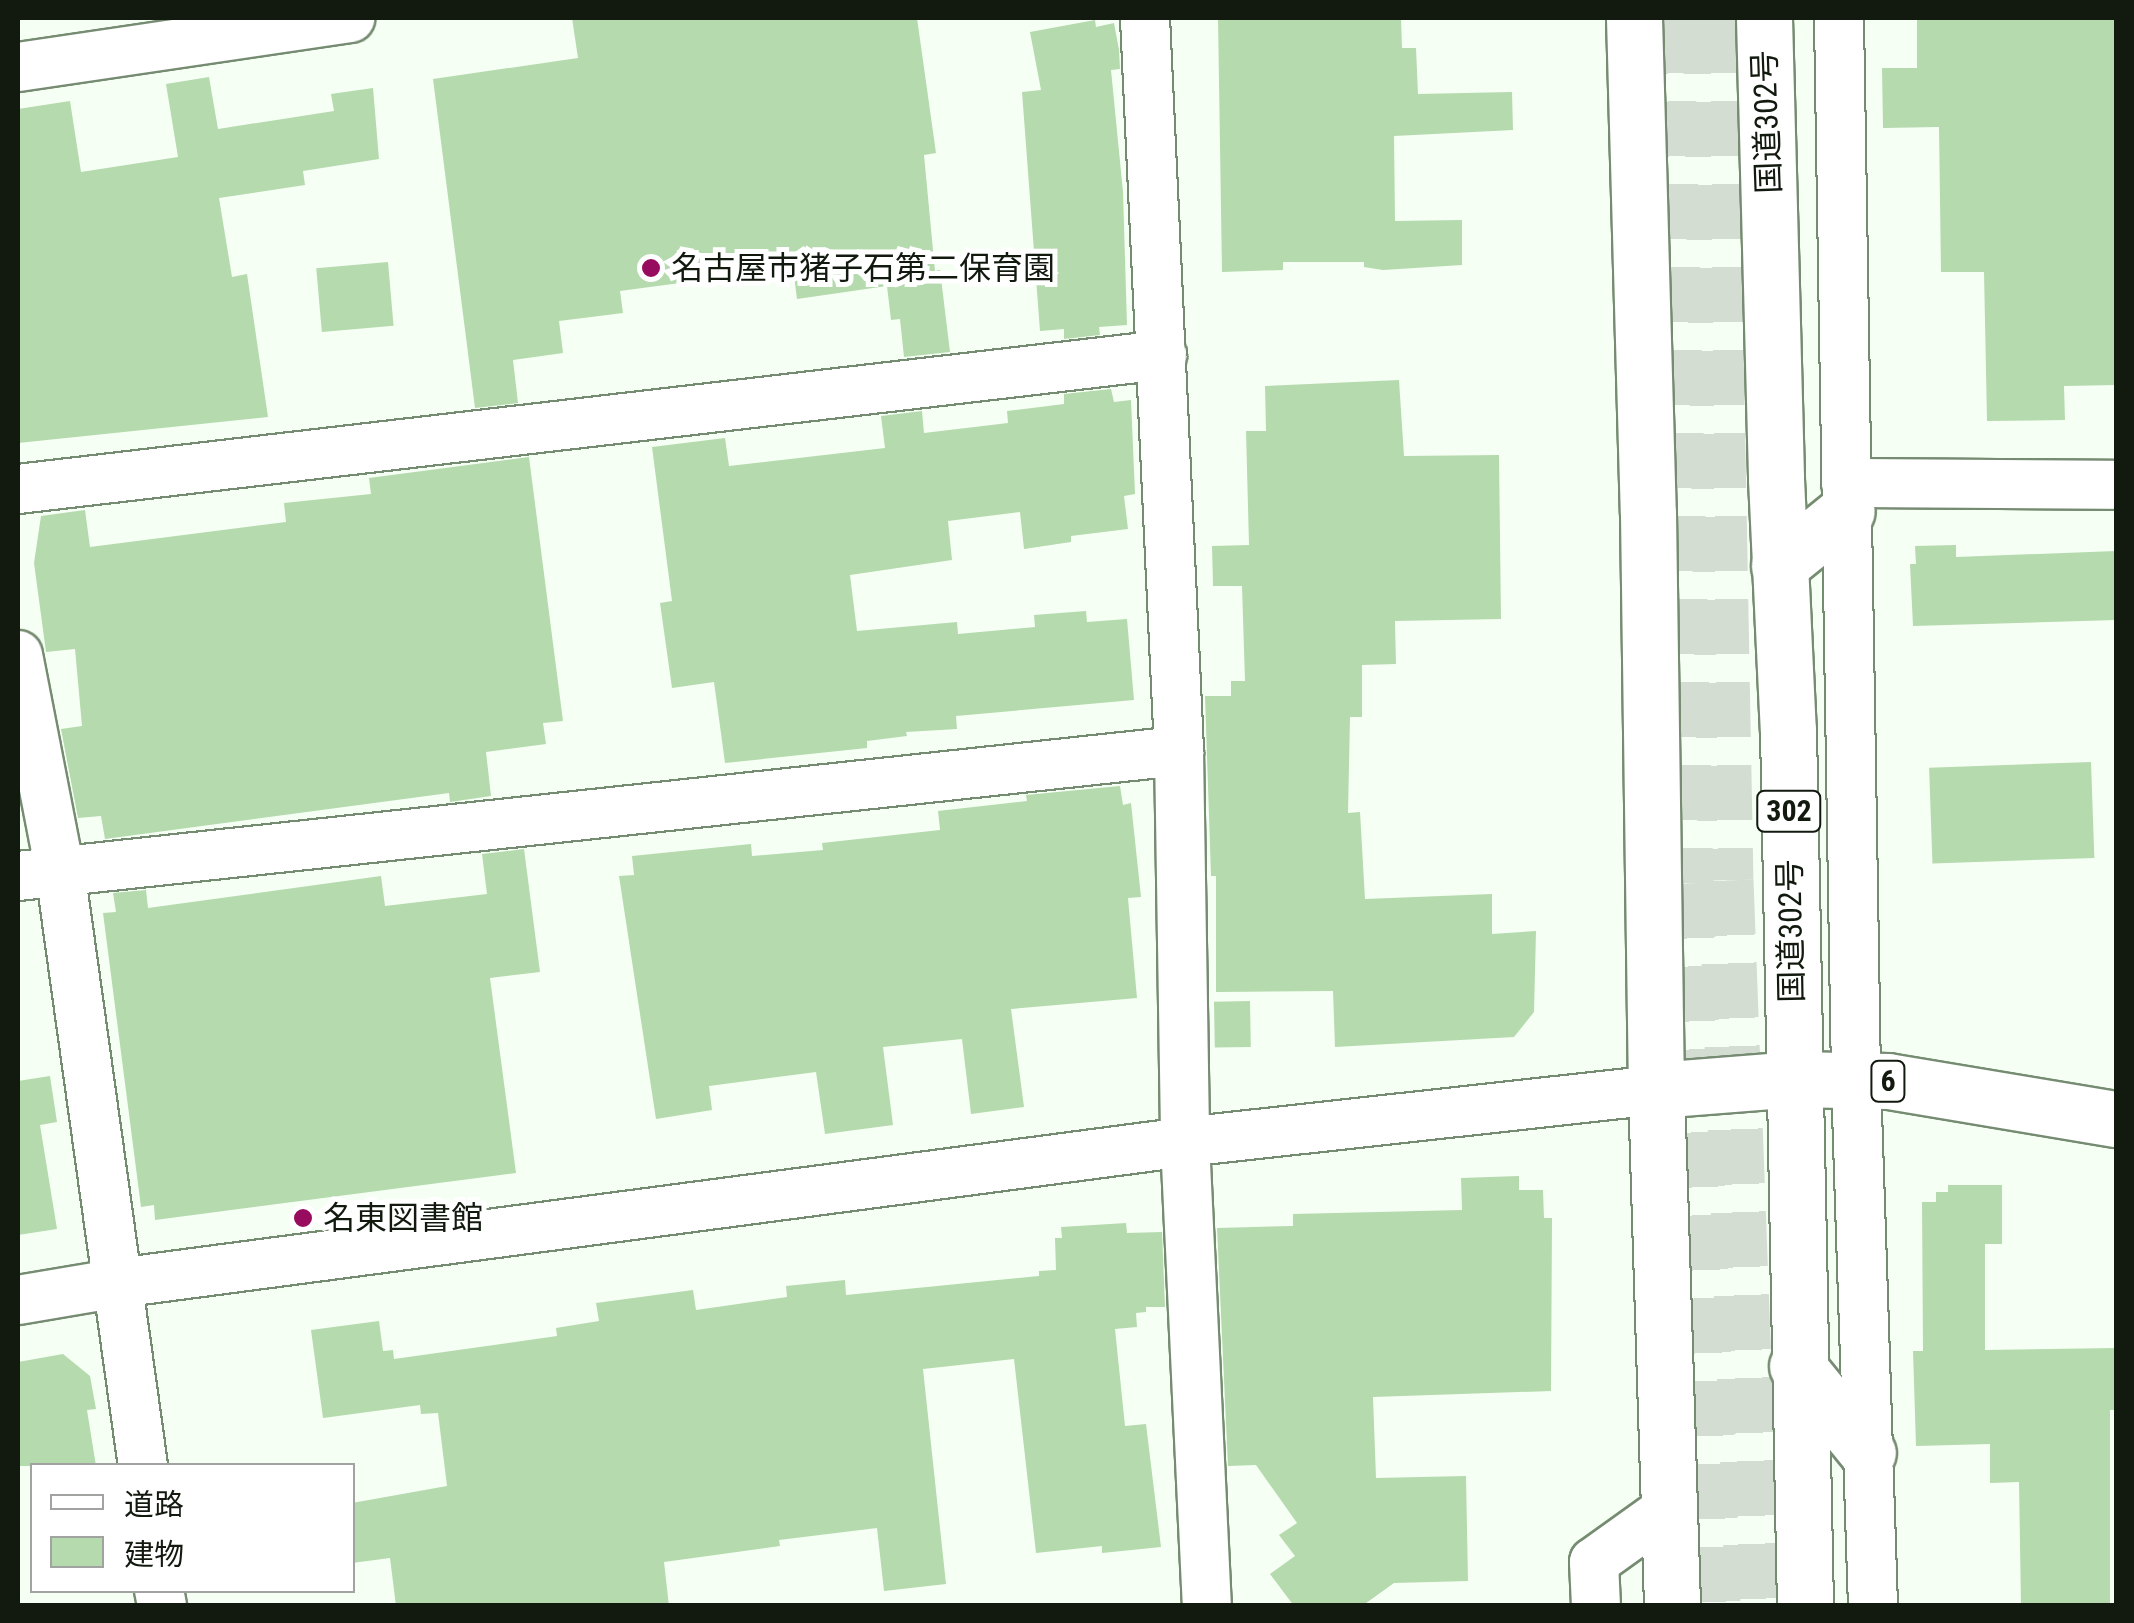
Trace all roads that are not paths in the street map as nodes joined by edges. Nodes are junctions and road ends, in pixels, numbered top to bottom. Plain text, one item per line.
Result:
1 (350, 18) edge
2 (1145, 18) edge
3 (1634, 18) edge
4 (1764, 18) edge
5 (1839, 18) edge
6 (18, 67) edge
7 (1162, 355) junction
8 (2116, 485) edge
9 (18, 489) edge
10 (1846, 497) junction
11 (1779, 566) junction
12 (18, 655) edge
13 (1179, 751) junction
14 (39, 874) edge
15 (1796, 1079) junction
16 (1856, 1080) junction
17 (1656, 1090) junction
18 (2116, 1119) edge
19 (1185, 1142) junction
20 (118, 1283) junction
21 (18, 1300) edge
22 (1798, 1366) junction
23 (1868, 1454) junction
24 (143, 1463) edge
25 (1668, 1509) junction
26 (1208, 1606) edge
27 (1596, 1606) edge
28 (1672, 1606) edge
29 (1805, 1606) edge
30 (1873, 1606) edge

1 - 6 street
2 - 7 street
3 - 17 main road
4 - 11 main road, 国道302号 / 302
5 - 10 street
7 - 9 street
7 - 13 street
8 - 10 street
10 - 11 main road
10 - 16 street
11 - 15 main road, 国道302号 / 302
12 - 14 street
13 - 14 street
13 - 19 street
14 - 20 street
15 - 16 main road, 6
15 - 17 main road, 6
15 - 22 main road, 国道302号 / 302
16 - 18 main road, 6
16 - 23 street
17 - 19 street
17 - 25 main road
19 - 20 street
19 - 26 street
20 - 21 street
20 - 24 street
22 - 23 main road
22 - 29 main road, 国道302号 / 302
23 - 30 street
25 - 27 street
25 - 28 main road

